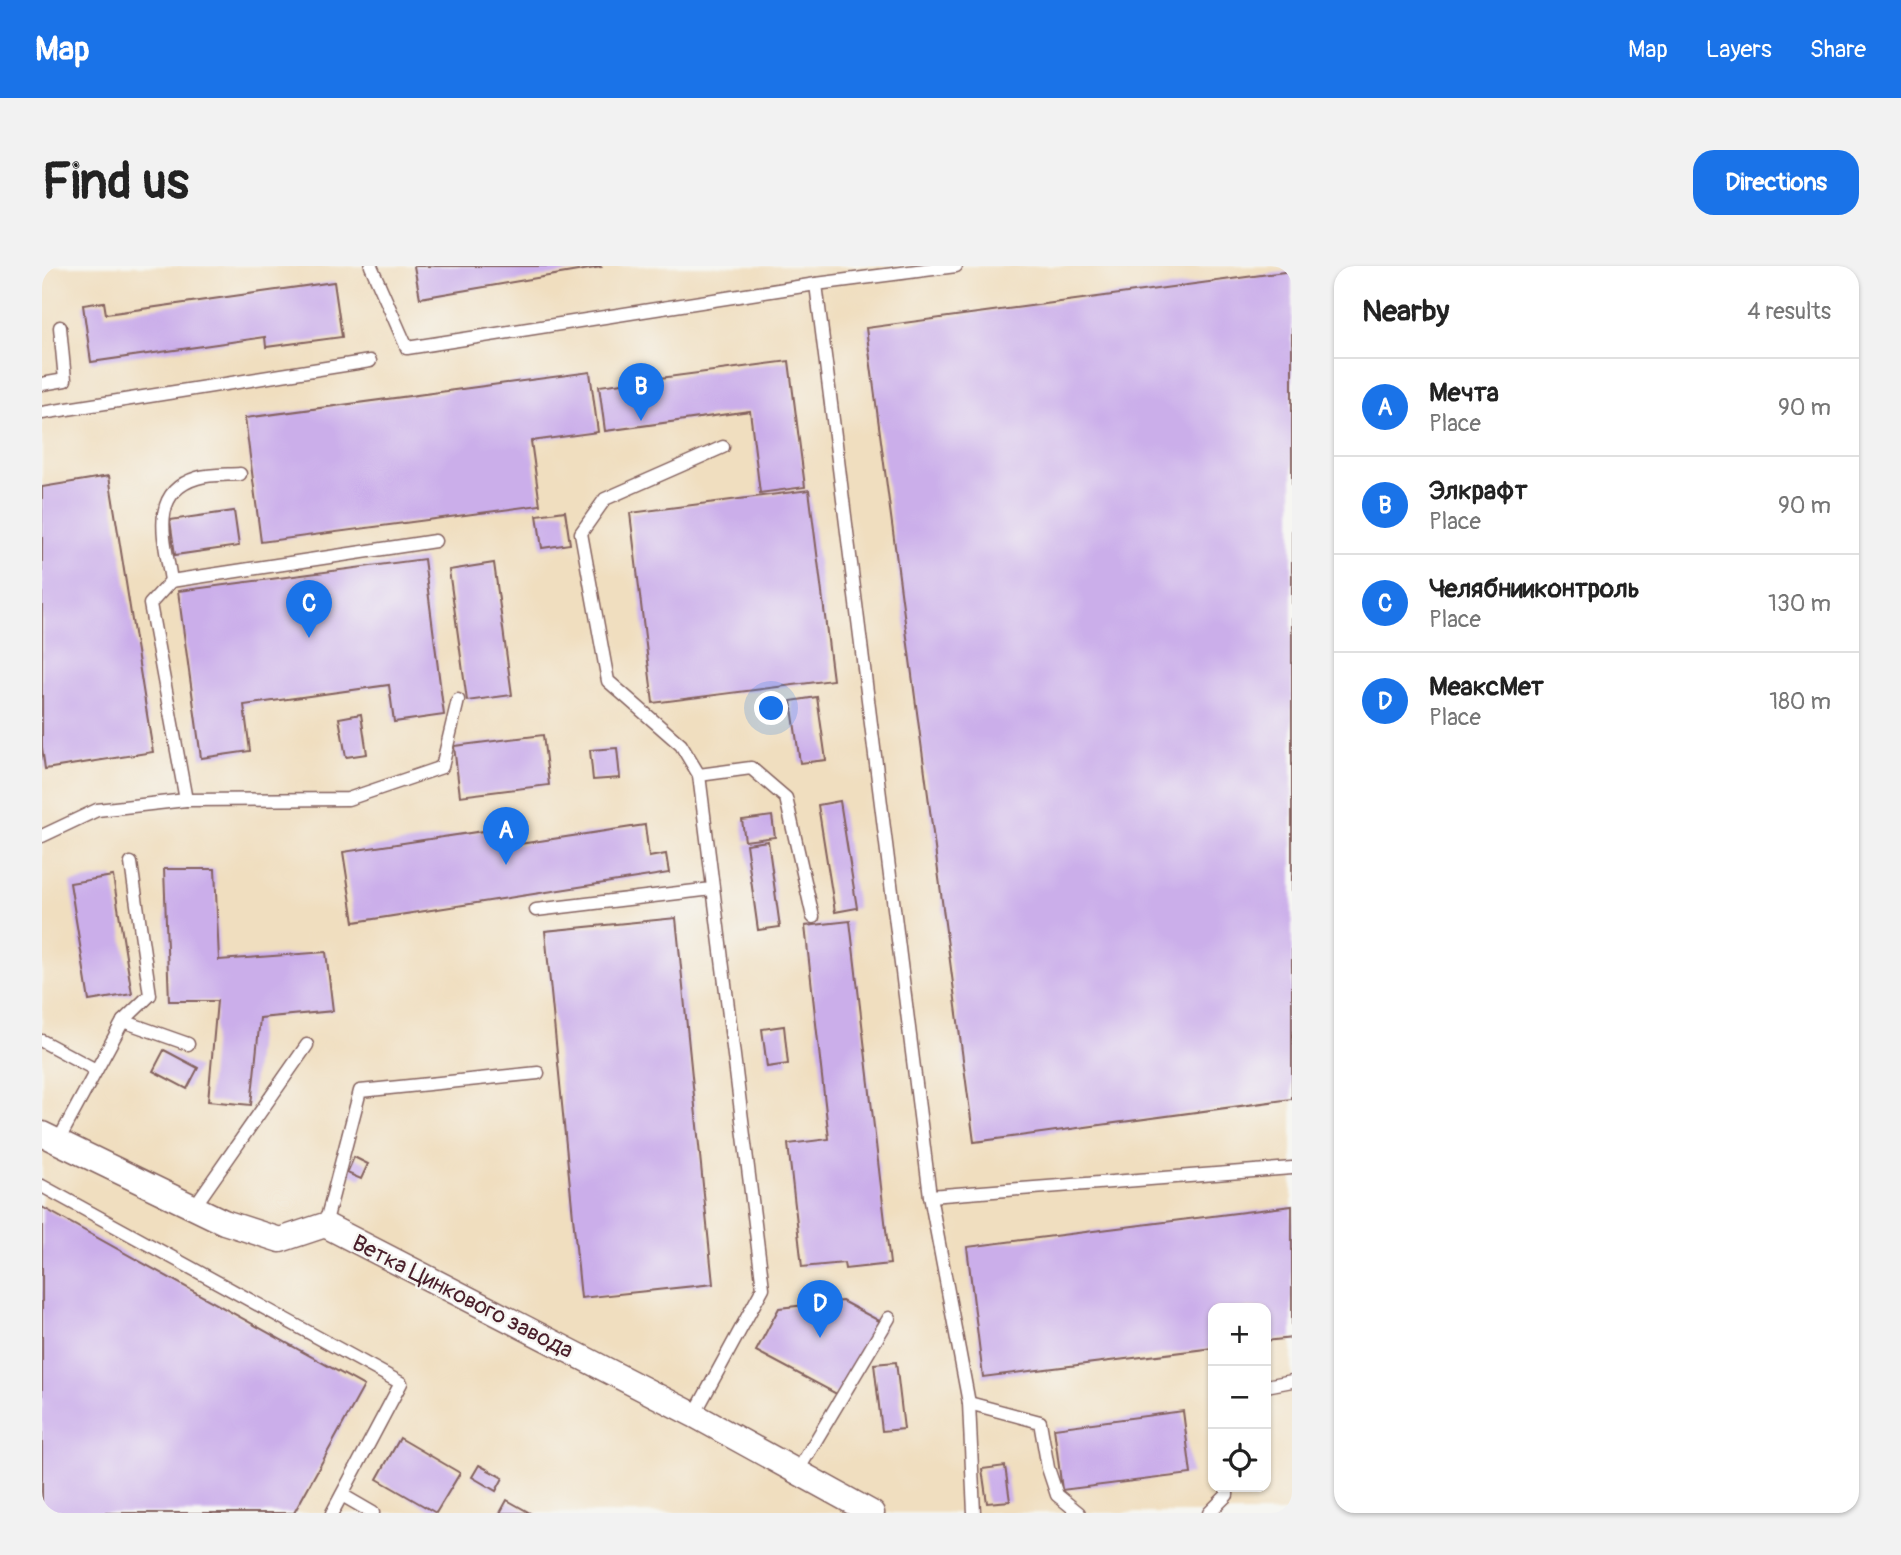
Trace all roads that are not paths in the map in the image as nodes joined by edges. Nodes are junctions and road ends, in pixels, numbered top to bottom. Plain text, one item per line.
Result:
1 (371, 266) edge
2 (956, 266) edge
3 (816, 284) junction
4 (60, 327) dead end
5 (370, 361) dead end
6 (42, 384) edge
7 (42, 413) edge
8 (723, 447) dead end
9 (240, 474) dead end
10 (435, 541) dead end
11 (171, 581) junction
12 (458, 700) dead end
13 (699, 775) junction
14 (186, 800) junction
15 (42, 836) edge
16 (131, 863) dead end
17 (712, 889) junction
18 (536, 910) dead end
19 (813, 917) dead end
20 (123, 1021) junction
21 (42, 1041) edge
22 (188, 1044) dead end
23 (307, 1045) dead end
24 (96, 1070) junction
25 (538, 1073) dead end
26 (49, 1139) edge
27 (1292, 1168) edge
28 (42, 1186) edge
29 (930, 1196) junction
30 (194, 1207) junction
31 (325, 1225) junction
32 (889, 1318) dead end
33 (1292, 1381) edge
34 (1271, 1384) edge
35 (969, 1403) junction
36 (694, 1415) junction
37 (797, 1472) junction
38 (1227, 1492) edge
39 (342, 1495) junction
40 (332, 1513) edge
41 (373, 1513) edge
42 (872, 1513) edge
43 (974, 1513) edge
44 (1079, 1513) edge
45 (1209, 1513) edge

1 - 3 lane
2 - 3 lane
3 - 29 lane
4 - 6 lane
5 - 7 lane
8 - 13 lane
9 - 11 lane
10 - 11 lane
11 - 14 lane
12 - 14 lane
13 - 17 lane
13 - 19 lane
14 - 15 lane
16 - 20 lane
17 - 18 lane
17 - 36 lane
20 - 22 lane
20 - 24 lane
21 - 24 lane
23 - 30 lane
24 - 26 lane
25 - 31 lane
26 - 30 street, Ветка Цинкового завода
27 - 29 lane
28 - 39 lane
29 - 35 lane
30 - 31 street, Ветка Цинкового завода
31 - 36 street, Ветка Цинкового завода
32 - 37 lane
33 - 34 lane
35 - 43 lane
35 - 44 lane
36 - 37 street, Ветка Цинкового завода
37 - 42 street, Ветка Цинкового завода
38 - 45 lane
39 - 40 lane
39 - 41 lane

